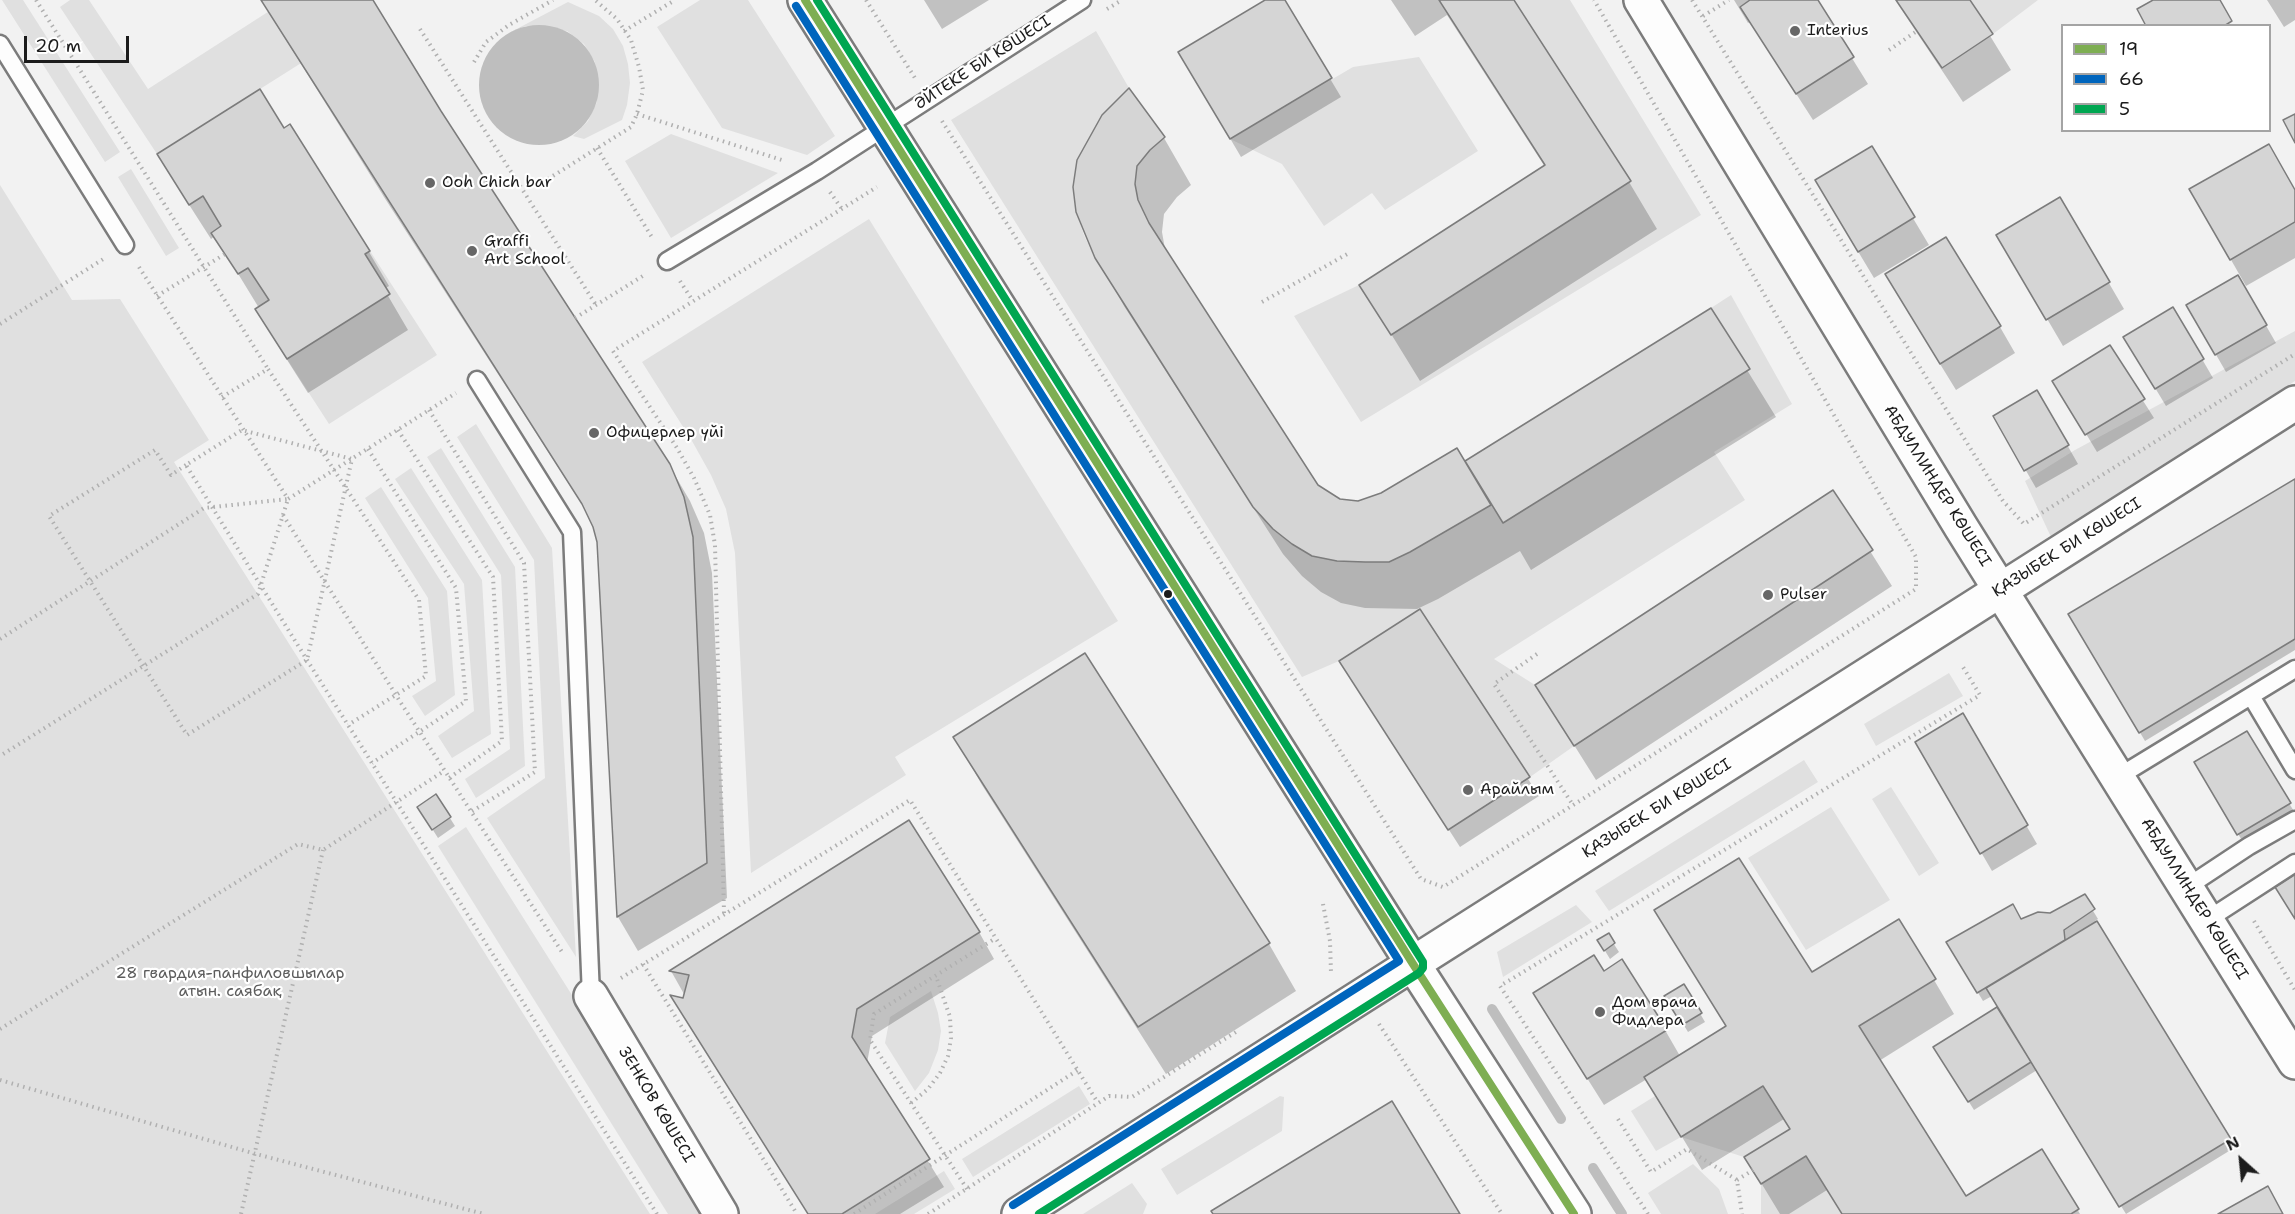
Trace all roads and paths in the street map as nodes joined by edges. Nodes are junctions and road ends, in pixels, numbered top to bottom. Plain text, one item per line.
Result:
1 (36, 0) edge
2 (553, 0) edge
3 (595, 0) edge
4 (675, 0) edge
5 (805, 0) edge
6 (866, 0) edge
7 (1082, 0) edge
8 (1122, 0) edge
9 (1594, 0) edge
10 (1641, 0) edge
11 (1692, 0) edge
12 (1729, 0) edge
13 (1100, 13) dead end
14 (1702, 16) junction
15 (420, 29) dead end
16 (624, 31) junction
17 (1917, 31) dead end
18 (0, 44) edge
19 (1889, 50) dead end
20 (474, 62) dead end
21 (916, 80) dead end
22 (936, 112) dead end
23 (637, 114) junction
24 (884, 127) junction
25 (597, 148) junction
26 (817, 171) junction
27 (548, 178) dead end
28 (877, 187) dead end
29 (125, 245) junction
30 (1349, 253) dead end
31 (225, 254) dead end
32 (667, 261) junction
33 (205, 266) junction
34 (157, 296) junction
35 (1262, 302) dead end
36 (596, 305) junction
37 (575, 318) dead end
38 (0, 319) edge
39 (6, 320) junction
40 (0, 324) edge
41 (2295, 354) edge
42 (268, 369) junction
43 (477, 380) joint
44 (222, 397) junction
45 (2295, 403) edge
46 (429, 410) junction
47 (242, 430) junction
48 (398, 430) junction
49 (368, 449) junction
50 (321, 450) junction
51 (352, 459) junction
52 (186, 465) junction
53 (334, 470) junction
54 (346, 489) junction
55 (288, 499) junction
56 (212, 507) junction
57 (283, 515) junction
58 (90, 581) junction
59 (325, 582) junction
60 (261, 585) junction
61 (2001, 590) junction
62 (0, 639) edge
63 (1537, 654) dead end
64 (307, 660) junction
65 (143, 666) junction
66 (1963, 667) dead end
67 (2295, 669) edge
68 (396, 695) junction
69 (2251, 696) junction
70 (348, 725) junction
71 (419, 732) junction
72 (0, 756) edge
73 (372, 763) junction
74 (444, 771) junction
75 (2295, 771) edge
76 (2118, 777) junction
77 (449, 778) junction
78 (397, 802) junction
79 (1573, 805) junction
80 (471, 812) junction
81 (2295, 820) edge
82 (323, 850) junction
83 (2295, 863) edge
84 (2187, 886) junction
85 (1323, 904) dead end
86 (724, 914) junction
87 (2207, 920) junction
88 (996, 938) junction
89 (643, 964) junction
90 (1413, 964) junction
91 (936, 976) junction
92 (1321, 979) dead end
93 (591, 996) junction
94 (1376, 1019) dead end
95 (0, 1029) edge
96 (1241, 1029) dead end
97 (2295, 1062) edge
98 (1078, 1070) junction
99 (0, 1080) edge
100 (911, 1102) junction
101 (1098, 1103) junction
102 (1618, 1119) dead end
103 (256, 1154) junction
104 (945, 1156) junction
105 (1752, 1170) dead end
106 (1737, 1180) junction
107 (967, 1189) junction
108 (1572, 1213) edge
109 (241, 1214) edge
110 (484, 1214) edge
111 (657, 1214) edge
112 (721, 1214) edge
113 (797, 1214) edge
114 (854, 1214) edge
115 (928, 1214) edge
116 (1019, 1214) edge
117 (1502, 1214) edge
118 (1648, 1214) edge
119 (1742, 1214) edge

1 - 33 path
2 - 20 path
3 - 16 path
4 - 16 path
5 - 24 street
6 - 21 path
7 - 24 lane, ӘЙТЕКЕ БИ КӨШЕСІ
8 - 13 path
9 - 79 path
10 - 61 street, АБДУЛЛИНДЕР КӨШЕСІ
11 - 14 path
12 - 14 path
14 - 41 path
15 - 36 path
16 - 23 path
17 - 19 path
18 - 29 lane
22 - 79 path
23 - 25 path
23 - 26 path
24 - 26 lane, ӘЙТЕКЕ БИ КӨШЕСІ
24 - 90 street
25 - 27 path
25 - 32 path
26 - 32 lane, ӘЙТЕКЕ БИ КӨШЕСІ
28 - 86 path
29 - 34 path
29 - 39 path
30 - 35 path
31 - 33 path
32 - 36 path
33 - 34 path
33 - 42 path
34 - 44 path
36 - 37 path
38 - 39 path
39 - 40 path
42 - 44 path
42 - 50 path
43 - 46 path
43 - 93 lane
44 - 47 path
45 - 61 street, ҚАЗЫБЕК БИ КӨШЕСІ
46 - 48 path
46 - 80 path
47 - 50 path
47 - 52 path
47 - 55 path
48 - 49 path
48 - 77 path
49 - 51 path
49 - 71 path
50 - 51 path
50 - 53 path
51 - 53 path
51 - 54 path
52 - 56 path
52 - 58 path
53 - 54 path
53 - 55 path
54 - 59 path
54 - 68 path
55 - 56 path
55 - 57 path
56 - 58 path
56 - 60 path
57 - 59 path
57 - 60 path
58 - 62 path
58 - 65 path
59 - 64 path
59 - 68 path
60 - 64 path
60 - 65 path
61 - 76 street, АБДУЛЛИНДЕР КӨШЕСІ
61 - 90 street, ҚАЗЫБЕК БИ КӨШЕСІ
63 - 79 path
64 - 65 path
64 - 70 path
65 - 72 path
66 - 118 path
67 - 69 lane
68 - 70 path
68 - 71 path
69 - 75 lane
69 - 76 lane
70 - 73 path
71 - 73 path
71 - 74 path
73 - 78 path
74 - 77 path
74 - 78 path
76 - 84 street, АБДУЛЛИНДЕР КӨШЕСІ
77 - 80 path
78 - 82 path
78 - 111 path
80 - 93 path
81 - 84 lane
82 - 95 path
82 - 103 path
83 - 87 lane
84 - 87 street, АБДУЛЛИНДЕР КӨШЕСІ
85 - 92 path
86 - 88 path
86 - 89 path
87 - 97 street, АБДУЛЛИНДЕР КӨШЕСІ
88 - 91 path
88 - 98 path
89 - 93 path
89 - 113 path
90 - 108 street
90 - 116 street, ҚАЗЫБЕК БИ КӨШЕСІ
91 - 100 path
91 - 100 path
93 - 112 street, ЗЕНКОВ КӨШЕСІ
94 - 117 path
96 - 101 path
98 - 101 path
98 - 104 path
99 - 103 path
100 - 104 path
101 - 107 path
102 - 106 path
103 - 109 path
103 - 110 path
104 - 107 path
104 - 114 path
105 - 106 path
106 - 119 path
107 - 115 path

